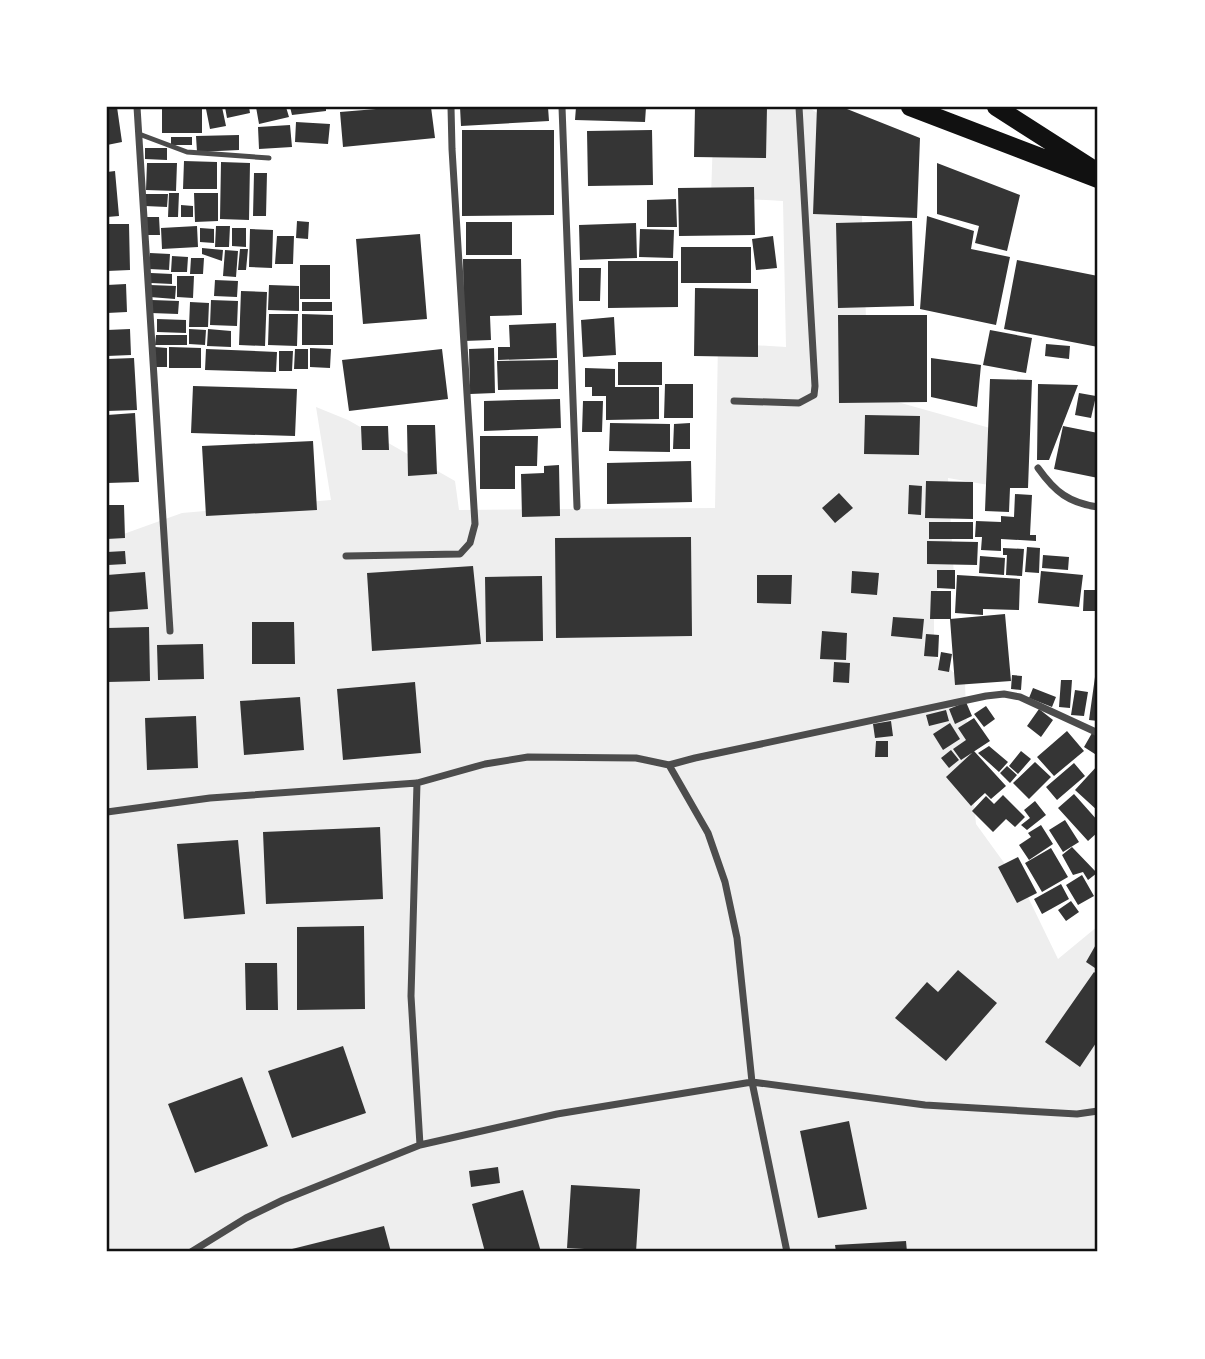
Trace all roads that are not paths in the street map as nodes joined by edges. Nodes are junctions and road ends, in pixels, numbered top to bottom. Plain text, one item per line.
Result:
1 (137, 107) edge
2 (451, 107) edge
3 (562, 107) edge
4 (799, 107) edge
5 (910, 107) edge
6 (996, 107) edge
7 (139, 134) junction
8 (269, 158) dead end
9 (1098, 172) edge
10 (1098, 178) edge
11 (734, 401) dead end
12 (1038, 468) dead end
13 (578, 507) dead end
14 (1098, 507) edge
15 (346, 556) dead end
16 (170, 631) dead end
17 (1098, 733) edge
18 (669, 765) junction
19 (417, 783) junction
20 (107, 812) edge
21 (752, 1082) junction
22 (1098, 1111) edge
23 (420, 1145) junction
24 (191, 1252) edge
25 (788, 1252) edge

1 - 7 street
2 - 15 street
3 - 13 street
4 - 11 street
5 - 10 main road
6 - 9 main road
7 - 8 lane
7 - 16 street
12 - 14 street
17 - 18 street
18 - 19 street
18 - 21 street
19 - 20 street
19 - 23 street
21 - 22 street
21 - 23 street
21 - 25 street
23 - 24 street

